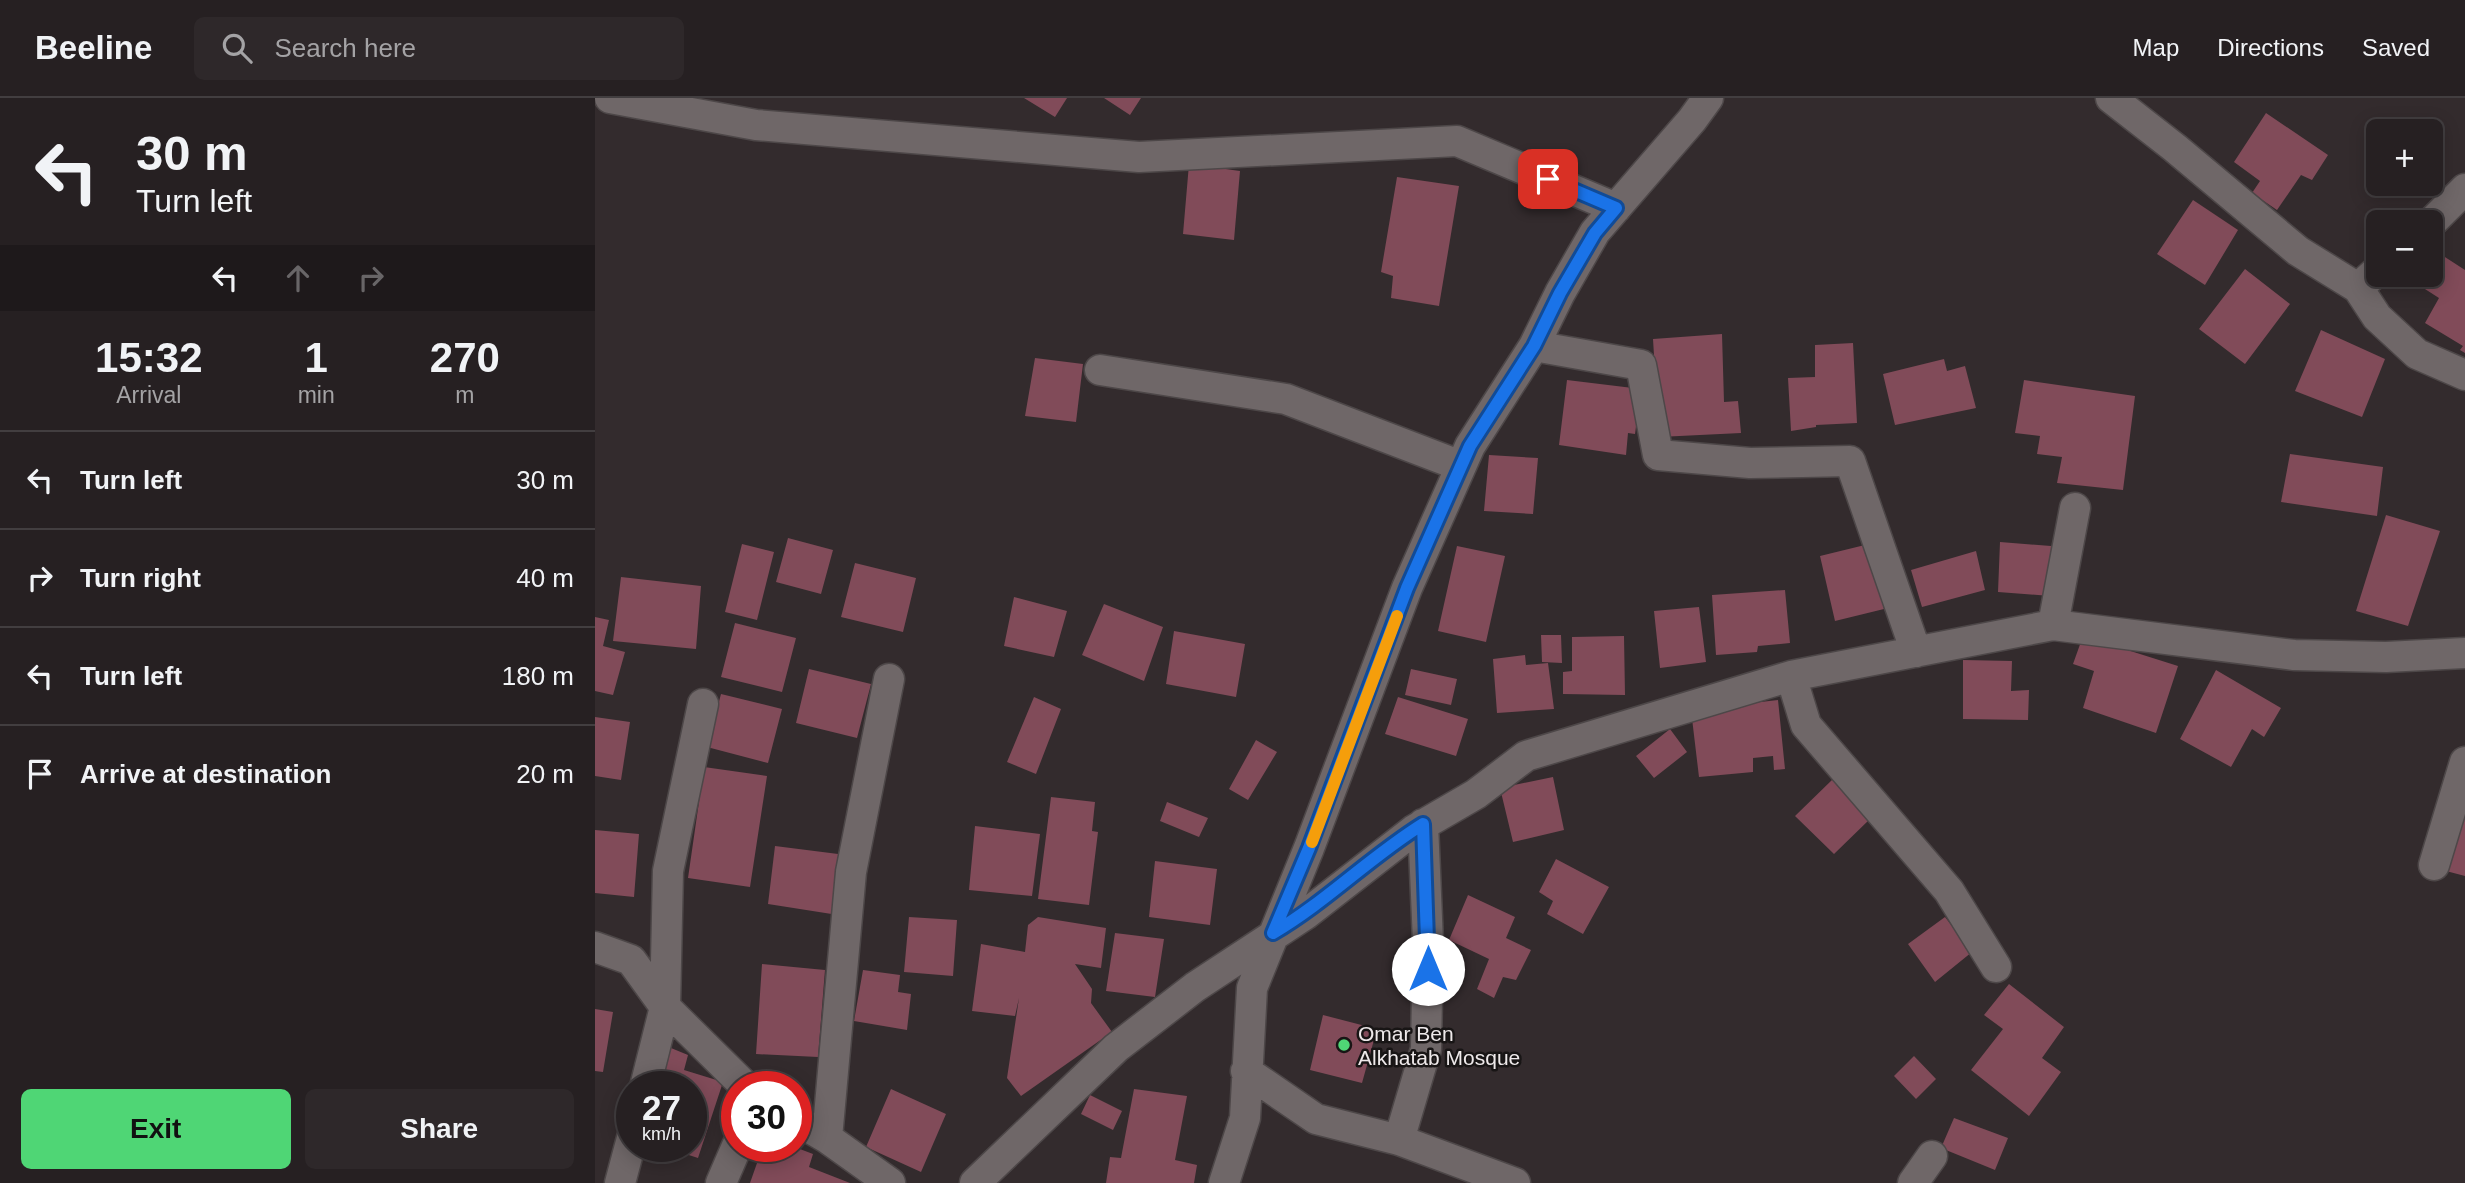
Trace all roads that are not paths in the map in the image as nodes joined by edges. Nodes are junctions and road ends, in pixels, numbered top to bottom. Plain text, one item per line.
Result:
1 (610, 98) edge
2 (1708, 98) edge
3 (2111, 98) edge
4 (2465, 189) edge
5 (1616, 208) junction
6 (2443, 211) edge
7 (2366, 278) edge
8 (2370, 287) edge
9 (1534, 346) junction
10 (1100, 370) dead end
11 (2465, 375) edge
12 (1461, 466) junction
13 (2075, 508) dead end
14 (2053, 625) junction
15 (1916, 652) junction
16 (2465, 653) edge
17 (1791, 676) junction
18 (889, 679) dead end
19 (703, 704) dead end
20 (2465, 762) edge
21 (1423, 824) junction
22 (2434, 865) dead end
23 (1273, 933) junction
24 (595, 947) edge
25 (1996, 967) dead end
26 (665, 1007) junction
27 (649, 1071) edge
28 (731, 1071) edge
29 (1246, 1071) junction
30 (812, 1129) edge
31 (827, 1138) junction
32 (1399, 1140) junction
33 (1932, 1156) dead end
34 (626, 1162) edge
35 (731, 1162) edge
36 (620, 1183) edge
37 (722, 1183) edge
38 (890, 1183) edge
39 (975, 1183) edge
40 (1224, 1183) edge
41 (1515, 1183) edge
42 (1913, 1183) edge

1 - 5 street
2 - 5 street
3 - 7 street
4 - 6 street
5 - 9 street
8 - 11 street
9 - 12 street
9 - 15 street
10 - 12 street
12 - 23 street
13 - 14 street
14 - 15 street
14 - 16 street
15 - 17 street
17 - 21 street
17 - 25 street
18 - 31 street
19 - 26 street
20 - 22 street
21 - 23 street
21 - 32 street
23 - 29 street
23 - 39 street
24 - 26 street
26 - 27 street
26 - 28 street
29 - 32 street
29 - 40 street
30 - 31 street
31 - 38 street
32 - 41 street
33 - 42 street
34 - 36 street
35 - 37 street

